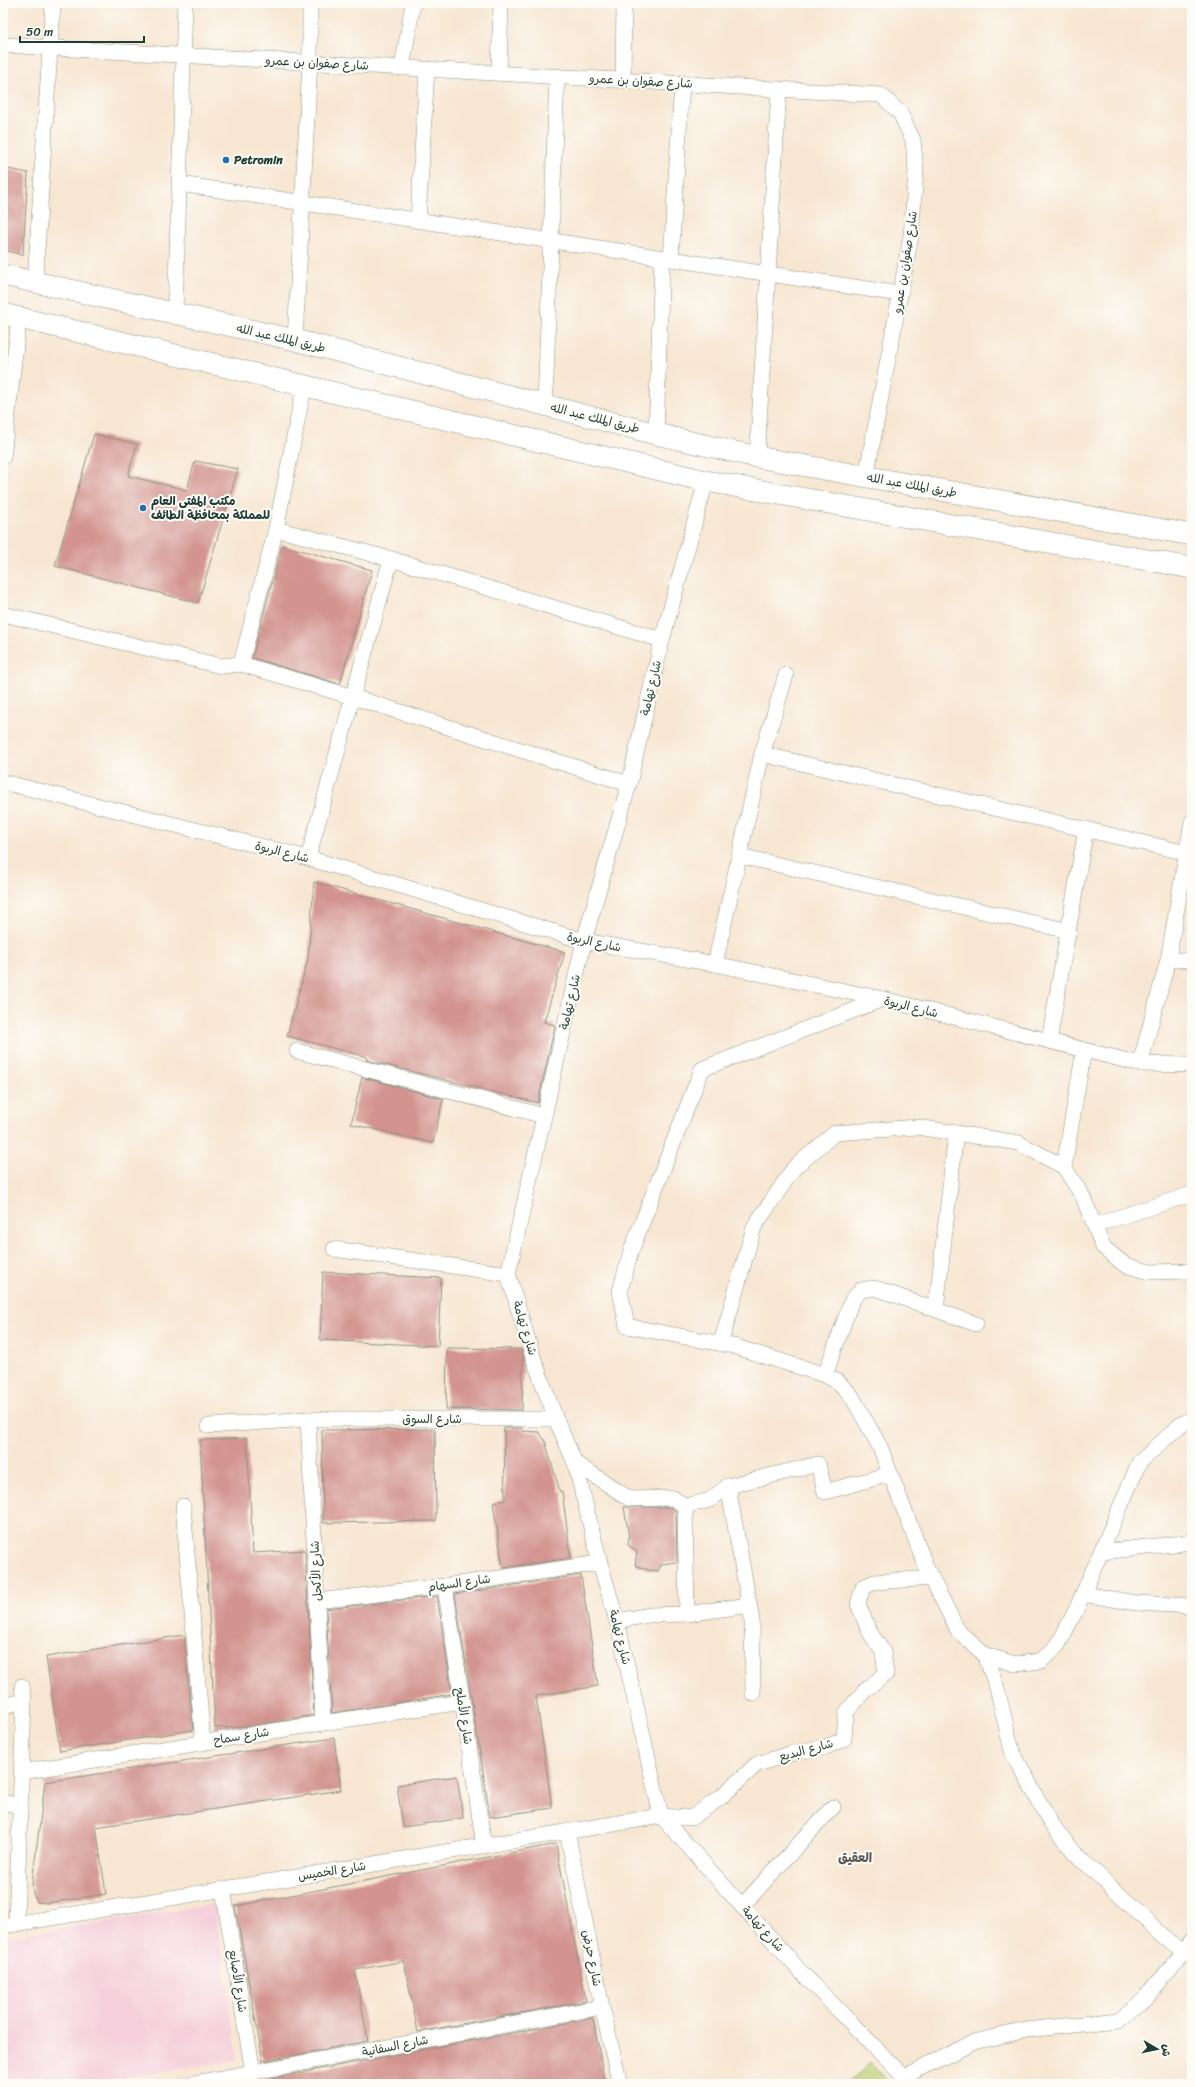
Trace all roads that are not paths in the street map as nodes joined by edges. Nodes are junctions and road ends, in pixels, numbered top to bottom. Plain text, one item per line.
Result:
1 (53, 3) edge
2 (185, 3) edge
3 (310, 3) edge
4 (413, 3) edge
5 (501, 3) edge
6 (624, 3) edge
7 (3, 45) edge
8 (51, 48) junction
9 (185, 55) junction
10 (310, 62) junction
11 (402, 68) junction
12 (427, 69) junction
13 (498, 73) junction
14 (557, 76) junction
15 (623, 80) junction
16 (682, 83) junction
17 (779, 89) junction
18 (180, 184) junction
19 (302, 203) junction
20 (418, 221) junction
21 (551, 240) junction
22 (667, 258) junction
23 (767, 274) junction
24 (3, 275) edge
25 (35, 282) junction
26 (900, 294) junction
27 (175, 314) junction
28 (11, 316) edge
29 (295, 340) junction
30 (304, 387) junction
31 (545, 405) junction
32 (656, 434) junction
33 (757, 456) junction
34 (3, 457) edge
35 (866, 477) junction
36 (706, 481) junction
37 (276, 529) junction
38 (1192, 535) edge
39 (391, 559) junction
40 (1192, 568) edge
41 (3, 614) edge
42 (662, 640) junction
43 (241, 664) junction
44 (786, 675) dead end
45 (353, 697) junction
46 (762, 754) junction
47 (3, 782) edge
48 (629, 784) junction
49 (1192, 822) edge
50 (1086, 829) junction
51 (1187, 853) junction
52 (740, 856) junction
53 (308, 858) junction
54 (1186, 898) edge
55 (1069, 930) junction
56 (584, 941) junction
57 (1168, 960) junction
58 (1192, 960) edge
59 (714, 964) junction
60 (883, 999) junction
61 (1049, 1041) junction
62 (1084, 1050) junction
63 (297, 1051) dead end
64 (1140, 1064) junction
65 (1192, 1065) edge
66 (544, 1116) junction
67 (956, 1133) junction
68 (1064, 1167) junction
69 (1192, 1194) edge
70 (1094, 1225) junction
71 (334, 1249) dead end
72 (1192, 1271) edge
73 (508, 1274) junction
74 (936, 1309) junction
75 (976, 1324) dead end
76 (721, 1343) junction
77 (825, 1375) junction
78 (308, 1419) junction
79 (556, 1419) junction
80 (1192, 1419) edge
81 (209, 1426) dead end
82 (575, 1463) junction
83 (890, 1474) junction
84 (728, 1486) junction
85 (183, 1506) dead end
86 (685, 1506) junction
87 (1192, 1542) edge
88 (1102, 1552) junction
89 (600, 1563) junction
90 (932, 1578) junction
91 (445, 1586) junction
92 (1083, 1594) junction
93 (317, 1601) junction
94 (749, 1604) junction
95 (1192, 1606) edge
96 (688, 1614) junction
97 (617, 1622) junction
98 (985, 1655) junction
99 (22, 1686) dead end
100 (754, 1694) dead end
101 (24, 1701) junction
102 (462, 1702) junction
103 (3, 1706) edge
104 (324, 1722) junction
105 (203, 1743) junction
106 (21, 1772) junction
107 (3, 1802) edge
108 (19, 1806) junction
109 (833, 1807) dead end
110 (661, 1816) junction
111 (567, 1832) junction
112 (484, 1846) junction
113 (223, 1889) junction
114 (742, 1906) junction
115 (9, 1925) edge
116 (1192, 1940) edge
117 (1182, 1954) junction
118 (602, 2007) junction
119 (253, 2074) junction
120 (908, 2080) edge
121 (189, 2084) edge
122 (620, 2084) edge

1 - 8 street
2 - 9 street
3 - 10 street
4 - 11 street
5 - 13 street
6 - 15 street
7 - 8 street, شارع صفوان بن عمرو
8 - 9 street, شارع صفوان بن عمرو
8 - 25 street
9 - 10 street, شارع صفوان بن عمرو
9 - 18 street
10 - 11 street, شارع صفوان بن عمرو
10 - 19 street
11 - 12 street, شارع صفوان بن عمرو
12 - 13 street, شارع صفوان بن عمرو
12 - 20 street
13 - 14 street, شارع صفوان بن عمرو
14 - 15 street, شارع صفوان بن عمرو
14 - 21 street
15 - 16 street, شارع صفوان بن عمرو
16 - 17 street, شارع صفوان بن عمرو
16 - 22 street
17 - 23 street
17 - 26 street, شارع صفوان بن عمرو
18 - 19 street
18 - 27 street
19 - 20 street
19 - 29 street
20 - 21 street
21 - 22 street
21 - 31 street
22 - 23 street
22 - 32 street
23 - 26 street
23 - 33 street
24 - 25 main road, طريق الملك عبد الله
25 - 27 main road, طريق الملك عبد الله
26 - 35 street, شارع صفوان بن عمرو
27 - 29 main road, طريق الملك عبد الله
28 - 30 main road
28 - 34 street
29 - 31 main road, طريق الملك عبد الله
30 - 36 main road
30 - 37 street
31 - 32 main road, طريق الملك عبد الله
32 - 33 main road, طريق الملك عبد الله
33 - 35 main road, طريق الملك عبد الله
35 - 38 main road, طريق الملك عبد الله
36 - 40 main road
36 - 42 street, شارع تهامة
37 - 39 street
37 - 43 street
39 - 42 street
39 - 45 street
41 - 43 street
42 - 48 street, شارع تهامة
43 - 45 street
44 - 46 street
45 - 48 street
45 - 53 street
46 - 50 street
46 - 52 street
47 - 53 street, شارع الربوة
48 - 56 street, شارع تهامة
49 - 51 street
50 - 51 street
50 - 55 street
51 - 54 street
52 - 55 street
52 - 59 street
53 - 56 street, شارع الربوة
54 - 57 street
55 - 61 street
56 - 59 street, شارع الربوة
56 - 66 street, شارع تهامة
57 - 58 street
57 - 64 street
59 - 60 street, شارع الربوة
60 - 61 street, شارع الربوة
60 - 76 street
61 - 62 street, شارع الربوة
62 - 64 street, شارع الربوة
62 - 68 street
63 - 66 street
64 - 65 street, شارع الربوة
66 - 73 street, شارع تهامة
67 - 68 street
67 - 74 street
67 - 76 street
68 - 70 street
69 - 70 street
70 - 72 street
71 - 73 street
73 - 79 street, شارع تهامة
74 - 75 street
74 - 77 street
76 - 77 street
77 - 83 street
78 - 79 street, شارع السوق
78 - 81 street, شارع السوق
78 - 93 street, شارع الأكحل
79 - 82 street, شارع تهامة
80 - 88 street
82 - 86 street
82 - 89 street, شارع تهامة
83 - 84 street
83 - 90 street
84 - 86 street
84 - 94 street
85 - 105 street
86 - 96 street
87 - 88 street
88 - 92 street
89 - 91 street, شارع السهام
89 - 97 street, شارع تهامة
90 - 98 street
90 - 110 street, شارع البديع
91 - 93 street, شارع السهام
91 - 102 street, شارع الأملح
92 - 95 street
92 - 98 street
93 - 104 street, شارع الأكحل
94 - 96 street
94 - 100 street
96 - 97 street
97 - 110 street, شارع تهامة
98 - 117 street
99 - 101 street
101 - 103 street
101 - 106 street
102 - 104 street, شارع سماح
102 - 112 street, شارع الأملح
104 - 105 street, شارع سماح
105 - 106 street, شارع سماح
106 - 108 street
107 - 108 street
108 - 115 street
109 - 114 street
110 - 111 street, شارع الخميس
110 - 114 street, شارع تهامة
111 - 112 street, شارع الخميس
111 - 118 street, شارع حرض
112 - 113 street, شارع الخميس
113 - 115 street, شارع الخميس
113 - 119 street, شارع الأصابع
114 - 120 street, شارع تهامة
116 - 117 street
117 - 120 street
118 - 119 street, شارع السفانية
118 - 122 street, شارع حرض
119 - 121 street, شارع السفانية

